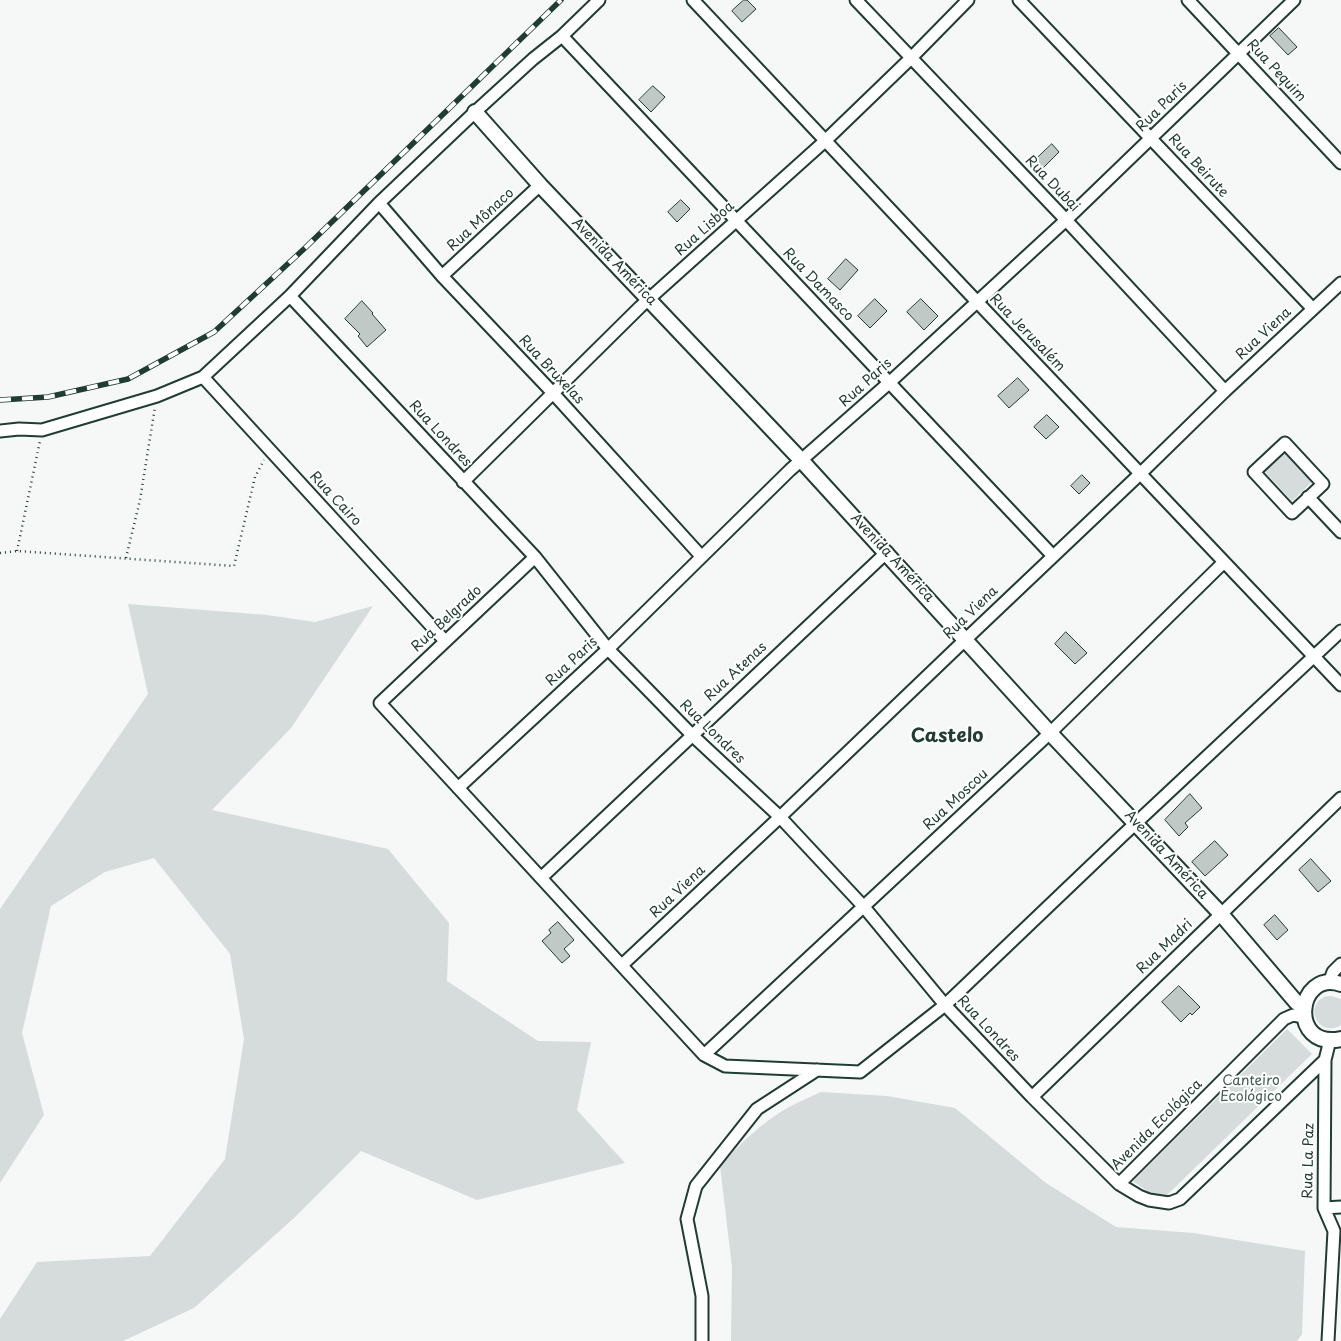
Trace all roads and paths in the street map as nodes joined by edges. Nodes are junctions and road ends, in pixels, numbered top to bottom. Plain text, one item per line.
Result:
1 (598, 0) edge
2 (693, 0) edge
3 (856, 0) edge
4 (968, 0) edge
5 (1019, 0) edge
6 (1188, 0) edge
7 (1294, 0) edge
8 (562, 36) junction
9 (1239, 52) junction
10 (911, 58) junction
11 (475, 112) junction
12 (1152, 138) junction
13 (825, 141) junction
14 (1341, 163) edge
15 (540, 185) junction
16 (379, 203) junction
17 (1066, 220) junction
18 (736, 221) junction
19 (442, 276) junction
20 (1341, 283) edge
21 (290, 296) junction
22 (650, 299) junction
23 (977, 302) junction
24 (1313, 309) junction
25 (203, 377) junction
26 (890, 382) junction
27 (1225, 391) junction
28 (552, 392) junction
29 (157, 396) junction
30 (42, 430) junction
31 (0, 431) edge
32 (270, 450) junction
33 (801, 460) junction
34 (1141, 473) junction
35 (463, 482) junction
36 (1308, 497) junction
37 (1341, 532) edge
38 (17, 551) junction
39 (887, 552) junction
40 (0, 553) edge
41 (701, 556) junction
42 (1054, 556) junction
43 (535, 557) junction
44 (126, 558) junction
45 (1224, 562) junction
46 (1341, 631) edge
47 (966, 639) junction
48 (445, 641) junction
49 (608, 649) junction
50 (1314, 656) junction
51 (1341, 685) edge
52 (1050, 733) junction
53 (692, 735) junction
54 (458, 788) junction
55 (1341, 798) edge
56 (780, 817) junction
57 (1136, 823) junction
58 (542, 877) junction
59 (864, 907) junction
60 (1221, 914) junction
61 (1341, 964) edge
62 (622, 965) junction
63 (1335, 983) edge
64 (945, 1006) junction
65 (1304, 1012) junction
66 (1336, 1040) edge
67 (704, 1055) junction
68 (1325, 1060) junction
69 (817, 1070) junction
70 (1032, 1097) junction
71 (1119, 1184) junction
72 (1341, 1207) edge
73 (1324, 1208) junction
74 (702, 1341) edge
75 (1328, 1341) edge

1 - 8 street
2 - 13 street, Rua Jerusalém
3 - 10 street, Rua Dubai
4 - 10 street, Rua Lisboa
5 - 12 street, Rua Beirute
6 - 9 street, Rua Pequim
7 - 9 street, Rua Paris
8 - 11 street
8 - 18 street, Rua Damasco
9 - 12 street, Rua Paris
9 - 14 street, Rua Pequim
10 - 13 street, Rua Lisboa
10 - 17 street, Rua Dubai
11 - 15 street, Avenida América
11 - 16 street
12 - 17 street, Rua Paris
12 - 24 street, Rua Beirute
13 - 18 street, Rua Lisboa
13 - 23 street, Rua Jerusalém
15 - 19 street, Rua Mônaco
15 - 22 street, Avenida América
16 - 19 street, Rua Bruxelas
16 - 21 street
17 - 23 street, Rua Paris
17 - 27 street, Rua Dubai
18 - 22 street, Rua Lisboa
18 - 26 street, Rua Damasco
19 - 28 street, Rua Bruxelas
20 - 24 street, Rua Viena
21 - 25 street
21 - 35 street, Rua Londres
22 - 28 street, Rua Lisboa
22 - 33 street, Avenida América
23 - 26 street, Rua Paris
23 - 34 street, Rua Jerusalém
24 - 27 street, Rua Viena
25 - 29 street
25 - 32 street, Rua Cairo
26 - 33 street, Rua Paris
26 - 42 street, Rua Damasco
27 - 34 street, Rua Viena
28 - 35 street, Rua Lisboa
28 - 41 street, Rua Bruxelas
29 - 30 street
29 - 44 path
30 - 31 street
30 - 38 path
32 - 44 path
32 - 48 street, Rua Cairo
33 - 39 street, Avenida América
33 - 41 street, Rua Paris
34 - 42 street, Rua Viena
34 - 45 street, Rua Jerusalém
35 - 43 street, Rua Londres
36 - 36 street
36 - 37 street
38 - 40 path
38 - 44 path
39 - 47 street, Avenida América
39 - 53 street, Rua Atenas
41 - 49 street, Rua Paris
42 - 47 street, Rua Viena
43 - 48 street, Rua Belgrado
43 - 49 street, Rua Londres
45 - 50 street, Rua Jerusalém
45 - 52 street, Rua Moscou
46 - 50 street
47 - 52 street, Avenida América
47 - 56 street, Rua Viena
48 - 54 street, Rua Belgrado
49 - 53 street, Rua Londres
49 - 54 street, Rua Paris
50 - 51 street, Rua Jerusalém
50 - 57 street
52 - 57 street, Avenida América
52 - 59 street, Rua Moscou
53 - 56 street, Rua Londres
53 - 58 street, Rua Atenas
54 - 58 street
55 - 60 street, Rua Madri
56 - 59 street, Rua Londres
56 - 62 street, Rua Viena
57 - 60 street, Avenida América
57 - 64 street
58 - 62 street
59 - 64 street, Rua Londres
59 - 67 street, Rua Moscou
60 - 65 street, Avenida América
60 - 70 street, Rua Madri
61 - 63 street
62 - 67 street
63 - 65 street
64 - 69 street
64 - 70 street, Rua Londres
65 - 66 street, Avenida América
65 - 71 street, Avenida Ecológica
66 - 68 street, Rua La Paz
67 - 69 street
68 - 71 street, Avenida Ecológica
68 - 73 street, Rua La Paz
69 - 74 street
70 - 71 street, Rua Londres
72 - 73 street
73 - 75 street, Rua La Paz

